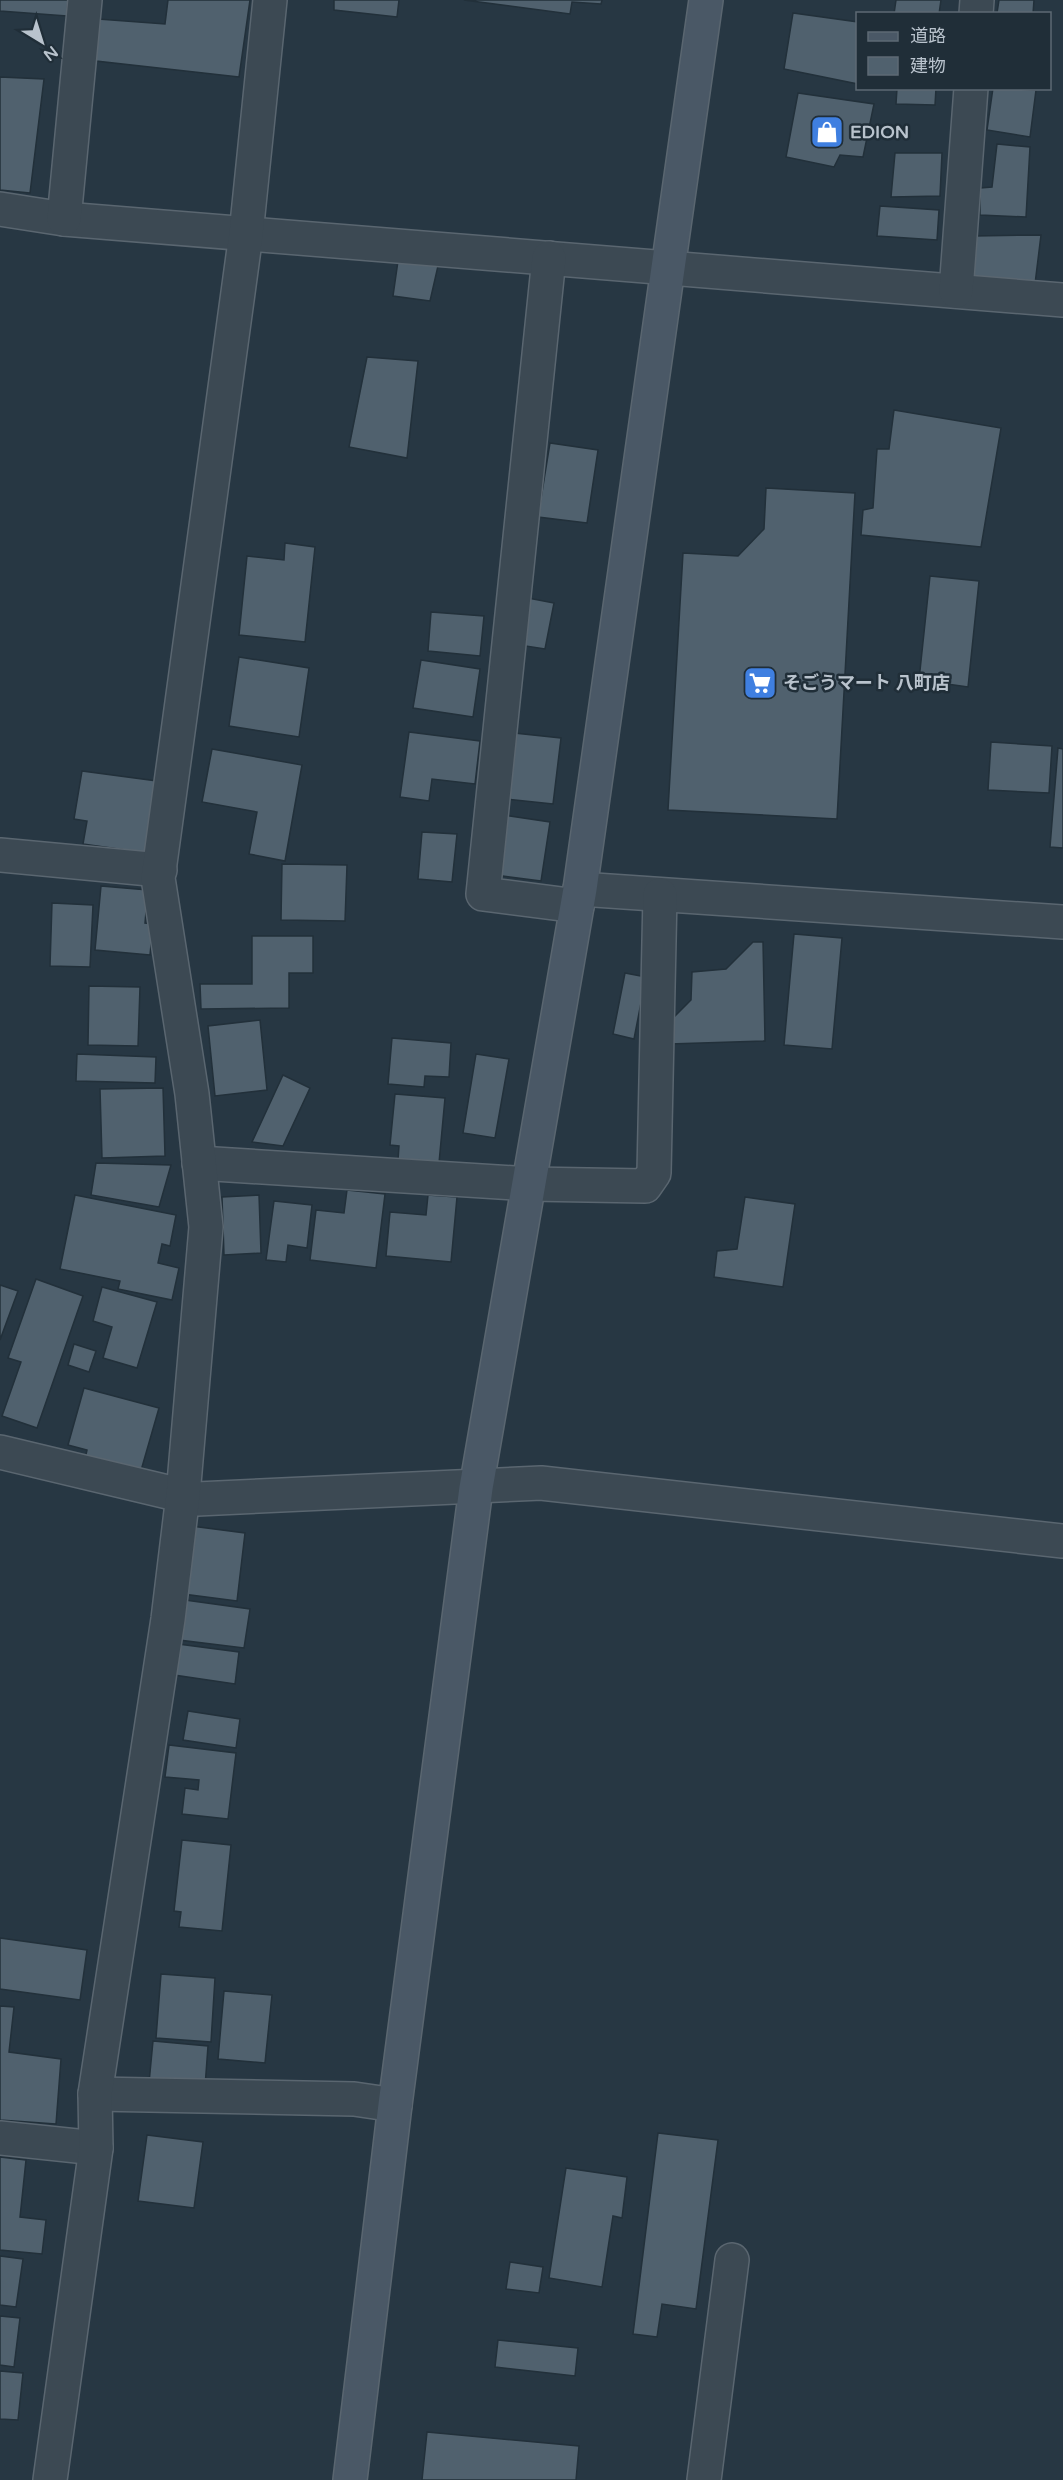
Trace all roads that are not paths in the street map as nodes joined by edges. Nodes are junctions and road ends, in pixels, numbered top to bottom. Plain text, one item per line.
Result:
1 (85, 0) edge
2 (270, 0) edge
3 (706, 0) edge
4 (971, 90) edge
5 (0, 209) edge
6 (64, 219) junction
7 (246, 234) junction
8 (549, 258) junction
9 (667, 269) junction
10 (956, 291) junction
11 (1063, 300) edge
12 (0, 855) edge
13 (160, 870) junction
14 (660, 895) junction
15 (578, 898) junction
16 (1063, 922) edge
17 (199, 1163) junction
18 (530, 1184) junction
19 (0, 1452) edge
20 (476, 1488) junction
21 (183, 1495) junction
22 (1063, 1541) edge
23 (95, 2094) junction
24 (395, 2105) junction
25 (0, 2138) edge
26 (96, 2148) junction
27 (732, 2260) dead end
28 (50, 2480) edge
29 (350, 2480) edge
30 (704, 2480) edge

1 - 6 street
2 - 7 street
3 - 9 street
4 - 10 street
5 - 6 street
6 - 7 street
7 - 8 street
7 - 13 street
8 - 9 street
8 - 15 street
9 - 10 street
9 - 15 street
10 - 11 street
12 - 13 street
13 - 17 street
14 - 15 street
14 - 16 street
14 - 18 street
15 - 18 street
17 - 18 street
17 - 21 street
18 - 20 street
19 - 21 street
20 - 21 street
20 - 22 street
20 - 24 street
21 - 23 street
23 - 24 street
23 - 26 street
24 - 29 street
25 - 26 street
26 - 28 street
27 - 30 street

